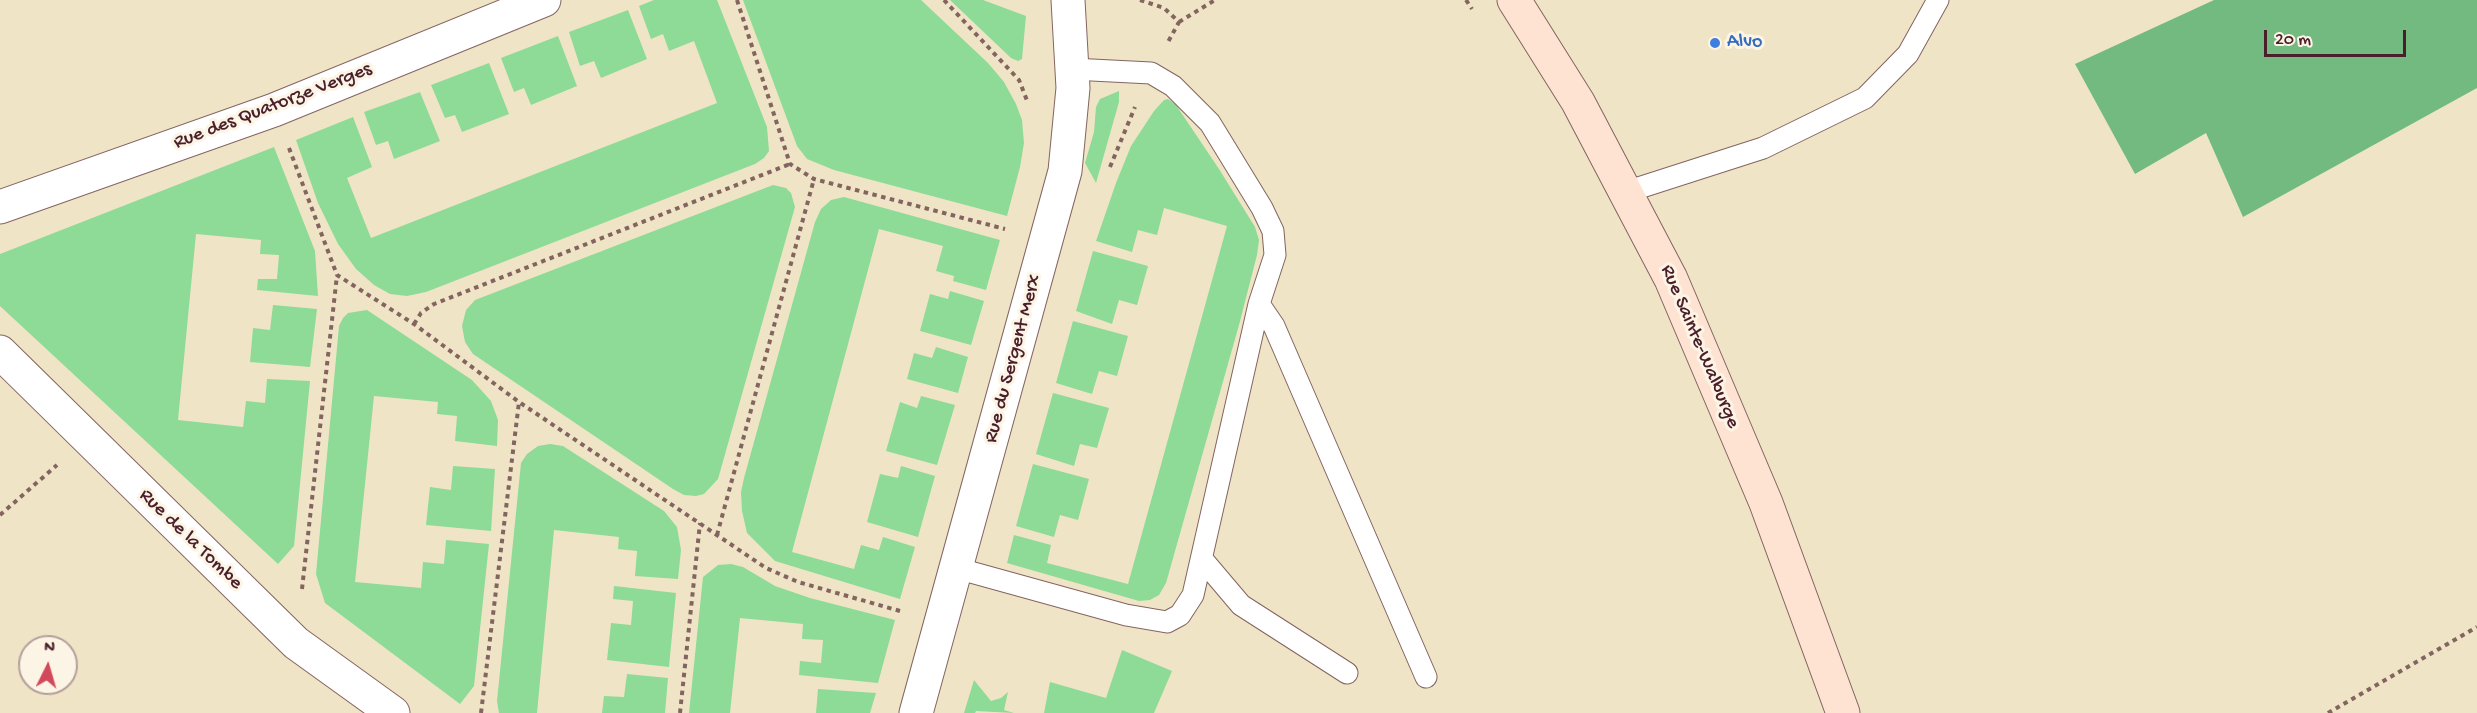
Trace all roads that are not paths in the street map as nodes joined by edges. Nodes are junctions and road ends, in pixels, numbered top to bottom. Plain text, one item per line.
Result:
1 (544, 0) edge
2 (1068, 0) edge
3 (1514, 0) edge
4 (1938, 0) edge
5 (1072, 69) junction
6 (1626, 192) junction
7 (0, 207) edge
8 (1259, 304) junction
9 (0, 352) edge
10 (1202, 559) junction
11 (956, 568) junction
12 (1347, 674) dead end
13 (1426, 677) dead end
14 (393, 713) edge
15 (916, 713) edge
16 (1843, 713) edge

1 - 7 street, Rue des Quatorze Verges
2 - 5 street, Rue du Sergent Merx
3 - 6 main road, Rue Sainte-Walburge
4 - 6 lane
5 - 8 lane
5 - 11 street, Rue du Sergent Merx
6 - 16 main road, Rue Sainte-Walburge
8 - 10 lane
8 - 13 lane
9 - 14 street, Rue de la Tombe
10 - 11 lane
10 - 12 lane
11 - 15 street, Rue du Sergent Merx

